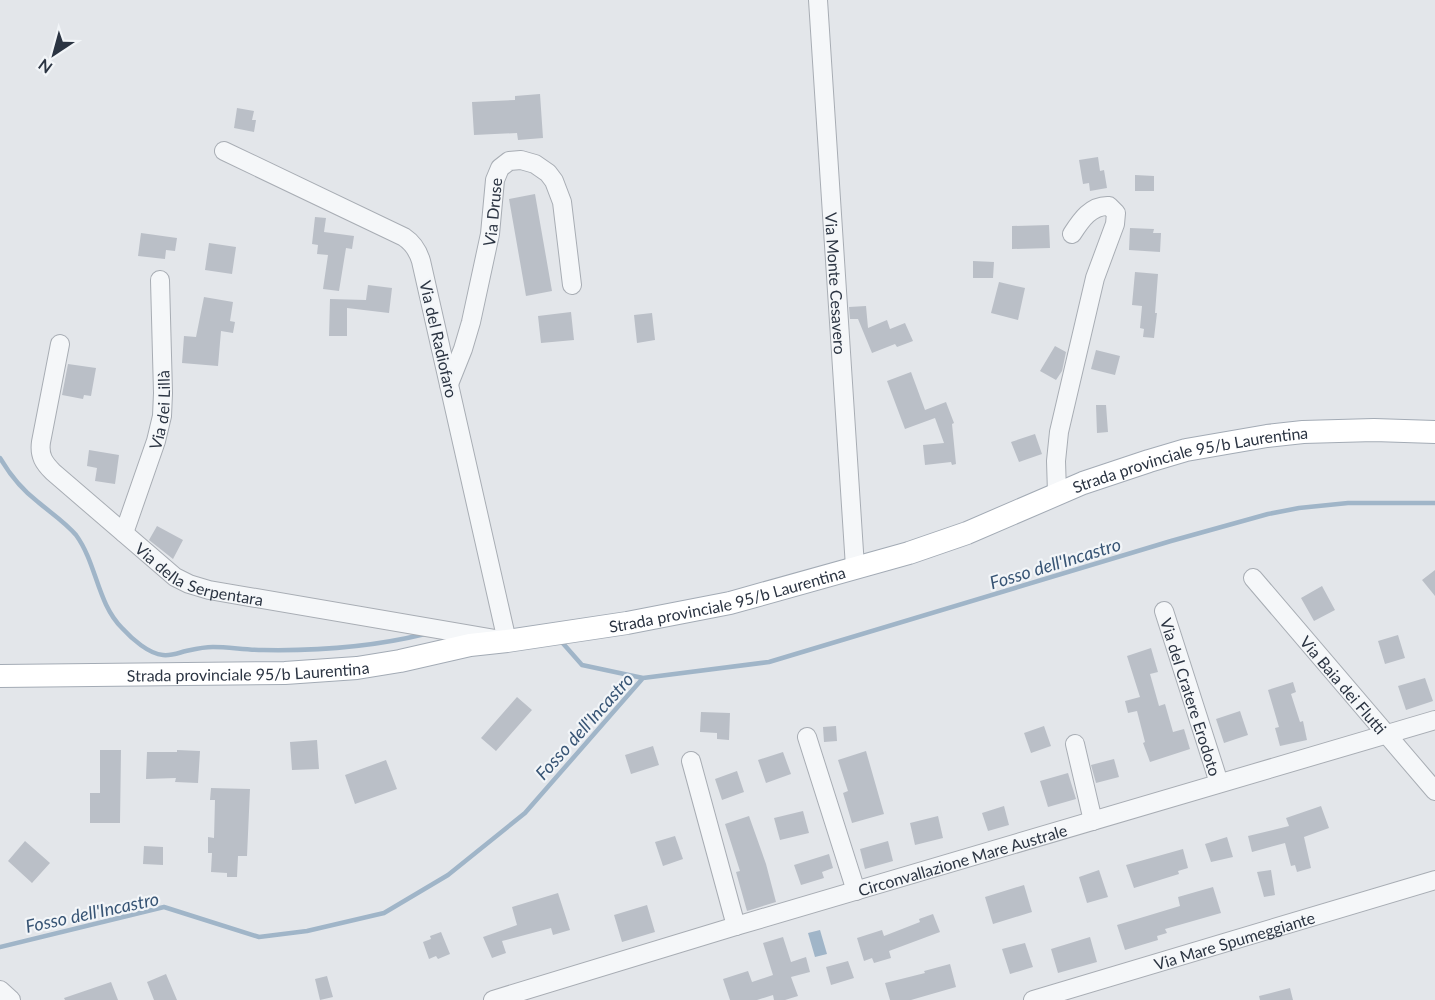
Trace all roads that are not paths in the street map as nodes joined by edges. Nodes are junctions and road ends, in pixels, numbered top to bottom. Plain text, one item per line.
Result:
1 (818, 0) edge
2 (224, 151) dead end
3 (1072, 234) dead end
4 (160, 280) dead end
5 (572, 285) dead end
6 (60, 344) dead end
7 (449, 384) junction
8 (1435, 432) edge
9 (1057, 494) junction
10 (124, 533) junction
11 (855, 567) junction
12 (1253, 578) dead end
13 (1164, 611) dead end
14 (507, 641) junction
15 (0, 676) edge
16 (1435, 720) edge
17 (1386, 734) junction
18 (807, 737) dead end
19 (1075, 744) dead end
20 (691, 760) dead end
21 (1219, 783) junction
22 (1435, 791) edge
23 (1093, 821) junction
24 (1435, 880) edge
25 (856, 891) junction
26 (736, 926) junction
27 (0, 990) edge
28 (11, 1000) edge
29 (493, 1000) edge
30 (1033, 1000) edge

1 - 11 street, Via Monte Cesavero
2 - 7 street, Via del Radiofaro
3 - 9 street
4 - 10 street, Via dei Lillà
5 - 7 street, Via Druse
6 - 10 street, Via della Serpentara
7 - 14 street, Via del Radiofaro
8 - 9 main road, Strada provinciale 95/b Laurentina
9 - 11 main road, Strada provinciale 95/b Laurentina
10 - 14 street, Via della Serpentara
11 - 14 main road, Strada provinciale 95/b Laurentina
12 - 17 street, Via Baia dei Flutti
13 - 21 street, Via del Cratere Erodoto
14 - 15 main road, Strada provinciale 95/b Laurentina
16 - 17 street, Circonvallazione Mare Australe
17 - 21 street, Circonvallazione Mare Australe
17 - 22 street, Via Baia dei Flutti
18 - 25 street
19 - 23 street
20 - 26 street
21 - 23 street, Circonvallazione Mare Australe
23 - 25 street, Circonvallazione Mare Australe
24 - 30 street, Via Mare Spumeggiante
25 - 26 street, Circonvallazione Mare Australe
26 - 29 street, Circonvallazione Mare Australe
27 - 28 street

